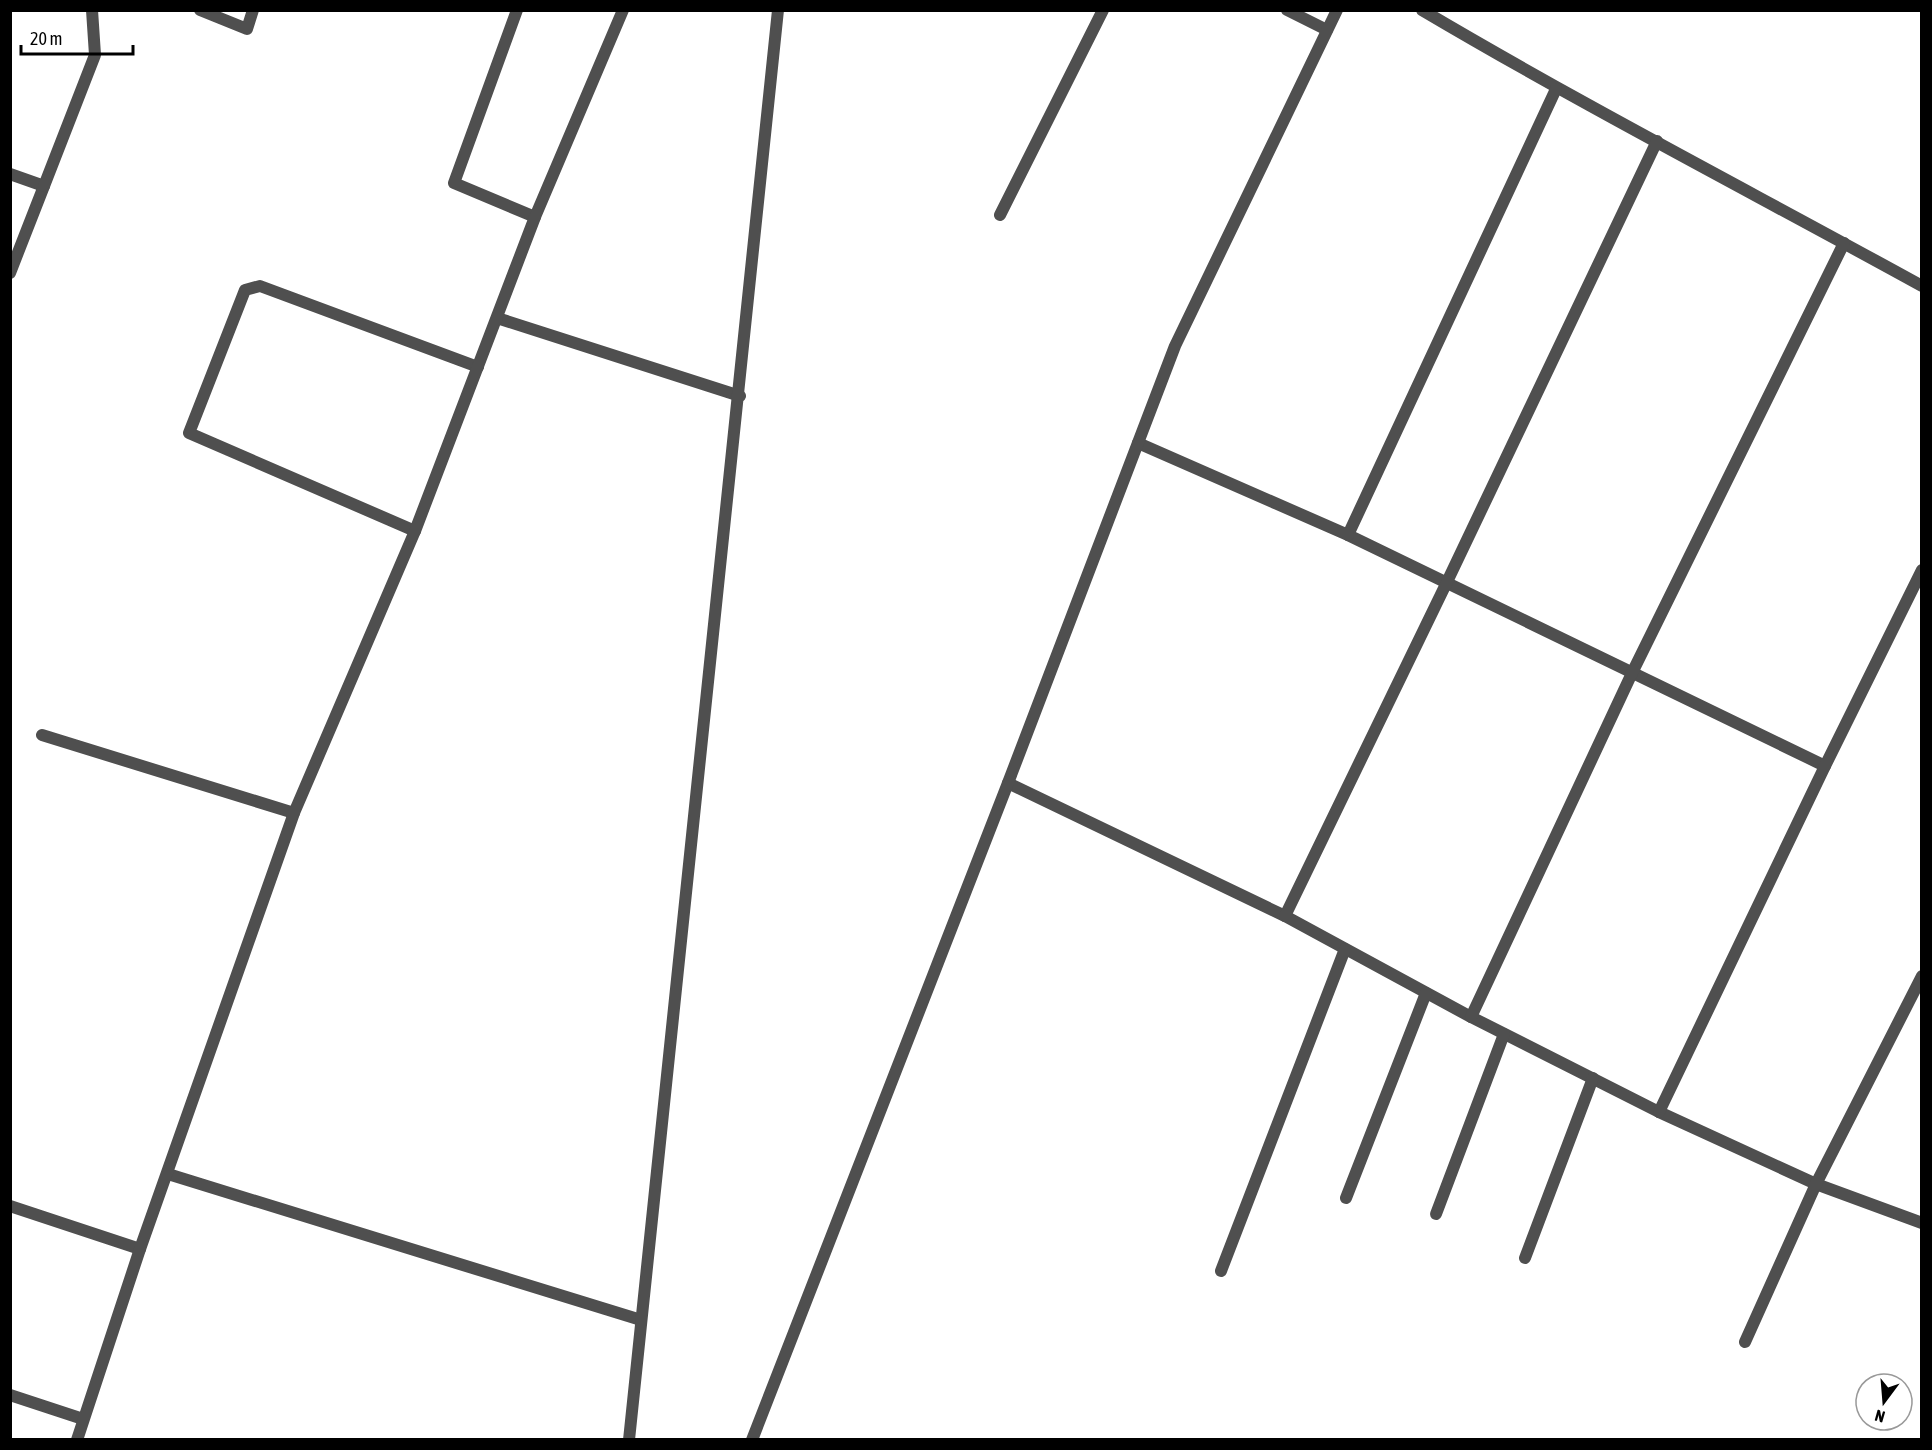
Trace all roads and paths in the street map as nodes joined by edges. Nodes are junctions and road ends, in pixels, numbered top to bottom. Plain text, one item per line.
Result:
1 (92, 10) edge
2 (200, 10) edge
3 (253, 10) edge
4 (517, 10) edge
5 (623, 10) edge
6 (778, 10) edge
7 (1103, 10) edge
8 (1287, 10) edge
9 (1337, 10) edge
10 (1422, 10) edge
11 (1327, 30) junction
12 (1556, 89) junction
13 (1657, 141) junction
14 (10, 174) edge
15 (44, 186) junction
16 (1000, 215) dead end
17 (535, 217) junction
18 (1844, 243) junction
19 (10, 273) edge
20 (1922, 286) edge
21 (497, 318) junction
22 (478, 367) junction
23 (740, 396) junction
24 (1138, 443) junction
25 (415, 531) junction
26 (1348, 535) junction
27 (1922, 570) edge
28 (1446, 584) junction
29 (1633, 671) junction
30 (42, 735) dead end
31 (1824, 765) junction
32 (1008, 783) junction
33 (294, 813) junction
34 (1285, 916) junction
35 (1345, 949) junction
36 (1922, 976) edge
37 (1426, 993) junction
38 (1471, 1017) junction
39 (1504, 1034) junction
40 (1593, 1078) junction
41 (1659, 1112) junction
42 (168, 1174) junction
43 (1816, 1184) junction
44 (1346, 1198) dead end
45 (10, 1206) edge
46 (1436, 1214) dead end
47 (1922, 1223) edge
48 (140, 1249) junction
49 (1525, 1258) dead end
50 (1221, 1271) dead end
51 (641, 1320) junction
52 (1745, 1342) dead end
53 (10, 1395) edge
54 (83, 1419) junction
55 (77, 1440) edge
56 (629, 1440) edge
57 (752, 1440) edge

1 - 15 street
2 - 3 street
4 - 17 street
5 - 17 street
6 - 23 street
7 - 16 street
8 - 11 street
9 - 11 street
10 - 12 street
11 - 24 street
12 - 13 street
12 - 26 street
13 - 18 street
13 - 28 street
14 - 15 street
15 - 19 street
17 - 21 street
18 - 20 street
18 - 29 street
21 - 22 street
21 - 23 street
22 - 25 street
22 - 25 street
23 - 51 street
24 - 26 street
24 - 32 street
25 - 33 street
26 - 28 street
27 - 31 street
28 - 29 street
28 - 34 street
29 - 31 street
29 - 38 street
30 - 33 street
31 - 41 street
32 - 34 street
32 - 57 street
33 - 42 street
34 - 35 street
35 - 37 street
35 - 50 street
36 - 43 street
37 - 38 street
37 - 44 street
38 - 39 street
39 - 40 street
39 - 46 street
40 - 41 street
40 - 49 street
41 - 43 street
42 - 48 street
42 - 51 street
43 - 47 street
43 - 52 street
45 - 48 street
48 - 54 street
51 - 56 street
53 - 54 street
54 - 55 street

